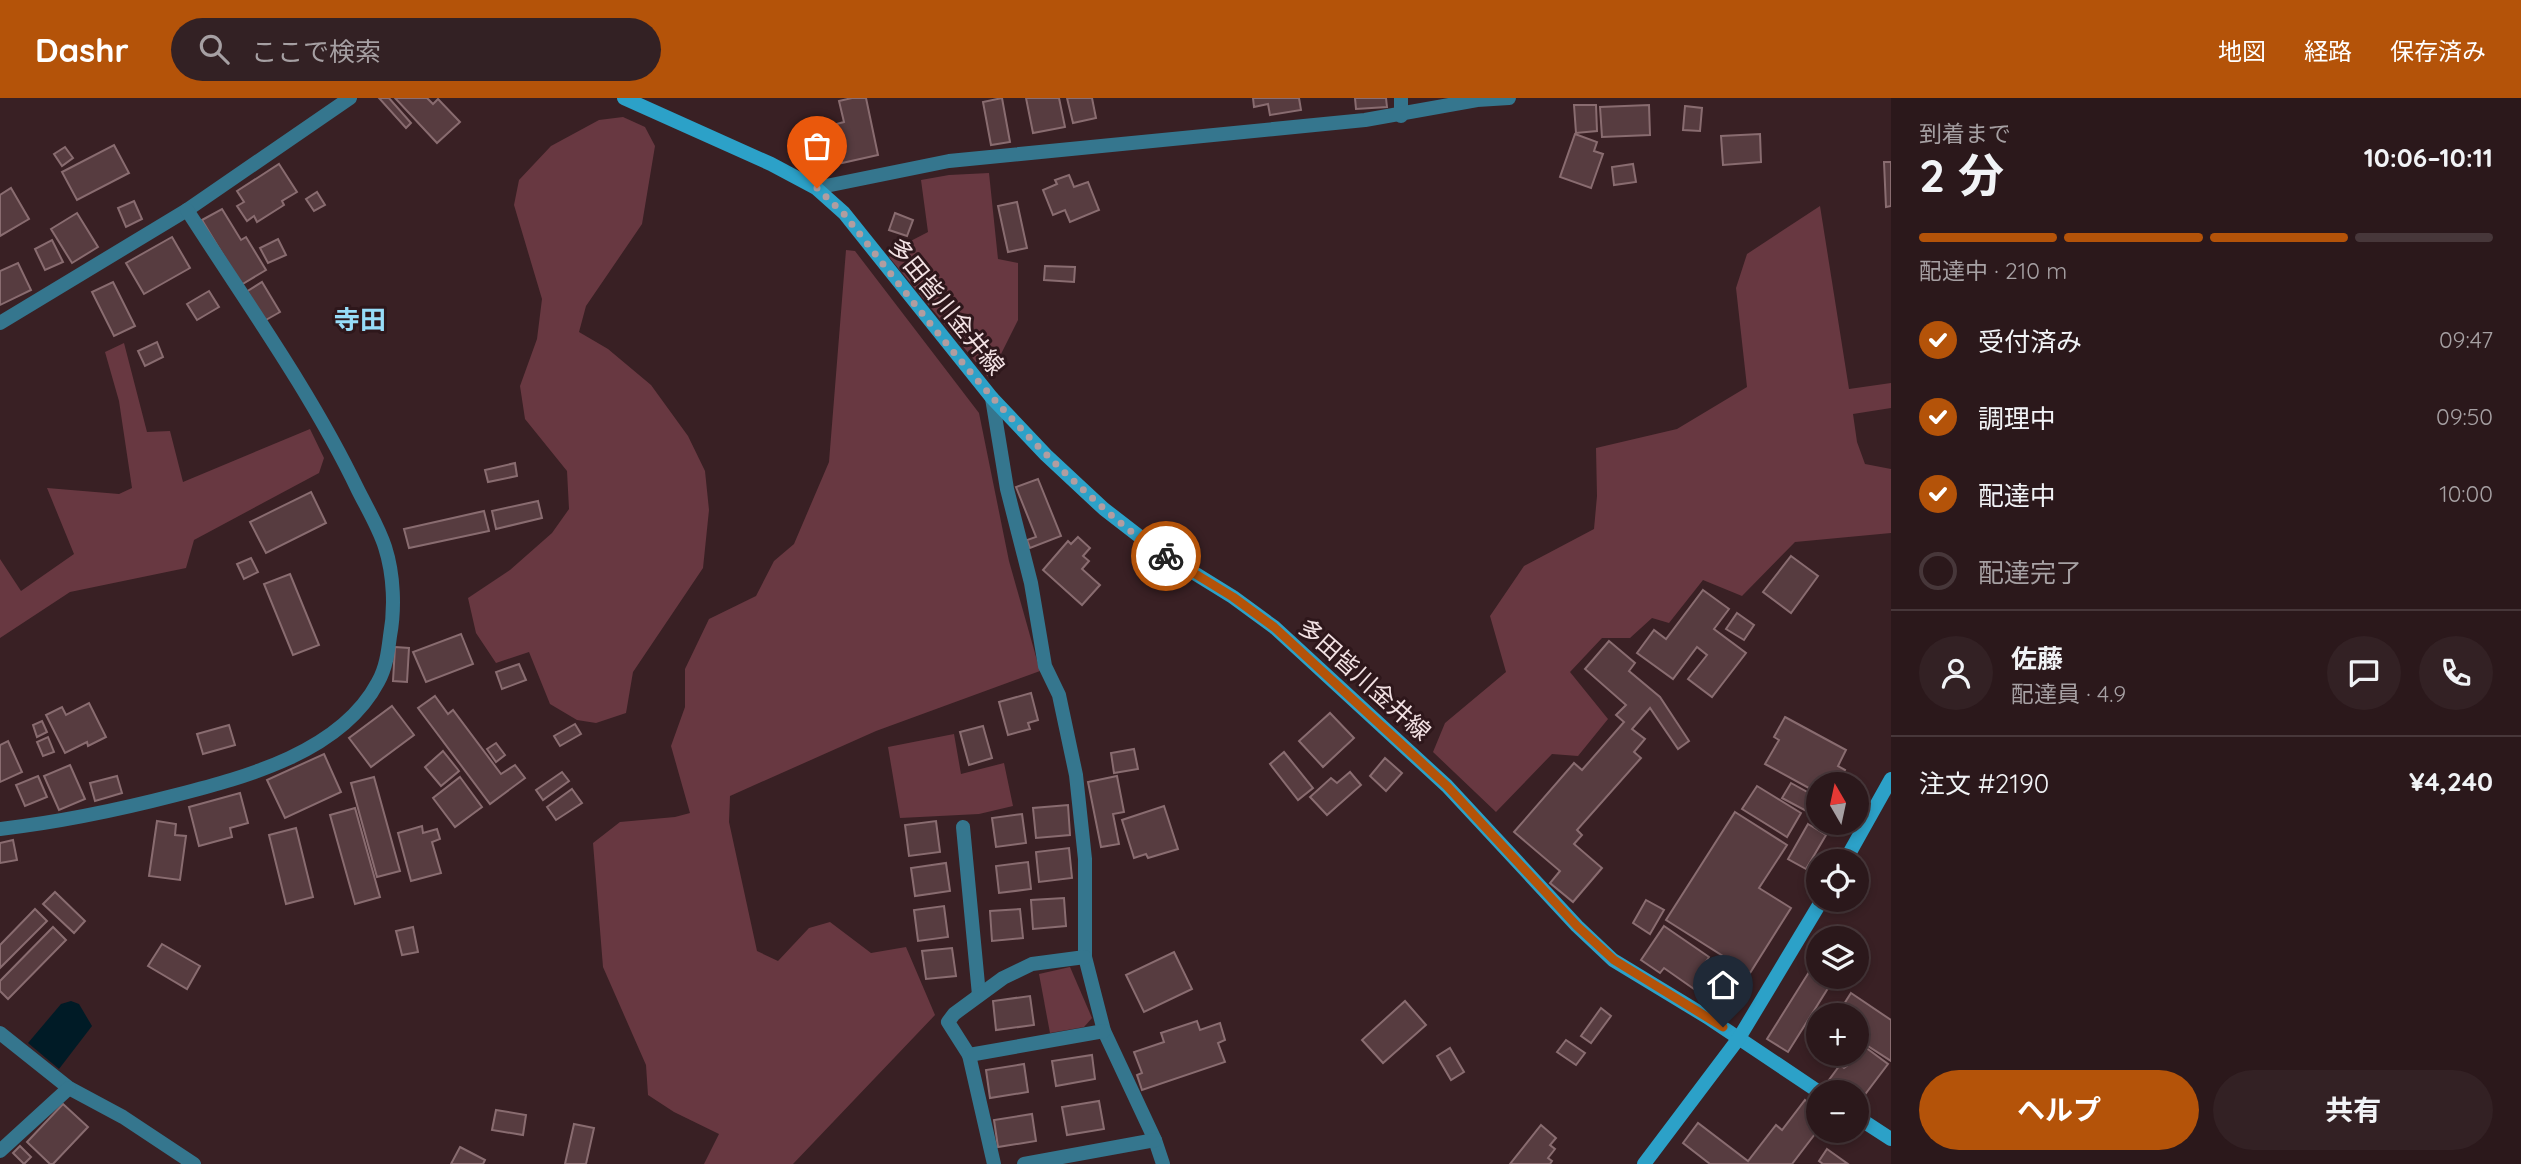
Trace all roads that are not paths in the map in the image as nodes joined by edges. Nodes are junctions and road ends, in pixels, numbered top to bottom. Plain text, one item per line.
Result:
1 (350, 98) edge
2 (624, 98) edge
3 (1401, 98) edge
4 (1509, 98) edge
5 (1401, 116) junction
6 (817, 188) junction
7 (187, 210) junction
8 (0, 323) edge
9 (992, 398) junction
10 (1891, 779) edge
11 (963, 827) dead end
12 (0, 829) edge
13 (1852, 849) edge
14 (1815, 912) edge
15 (1085, 957) junction
16 (979, 995) junction
17 (1104, 1031) junction
18 (0, 1032) edge
19 (1739, 1038) junction
20 (969, 1055) junction
21 (1806, 1083) edge
22 (69, 1088) junction
23 (1869, 1125) edge
24 (1891, 1139) edge
25 (1155, 1140) junction
26 (0, 1151) edge
27 (194, 1164) edge
28 (994, 1164) edge
29 (1024, 1164) edge
30 (1163, 1164) edge
31 (1644, 1164) edge

1 - 7 street
2 - 6 main road, 多田皆川金井線
3 - 5 street
4 - 5 street
5 - 6 street
6 - 9 main road, 多田皆川金井線
7 - 8 street
7 - 12 street
9 - 15 street
9 - 19 main road, 多田皆川金井線
10 - 13 main road
11 - 16 street
14 - 19 main road
15 - 16 street
15 - 17 street
16 - 20 street
17 - 20 street
17 - 25 street
18 - 22 street
19 - 21 main road, 多田皆川金井線
19 - 31 main road
20 - 28 street
22 - 26 street
22 - 27 street
23 - 24 main road
25 - 29 street
25 - 30 street

